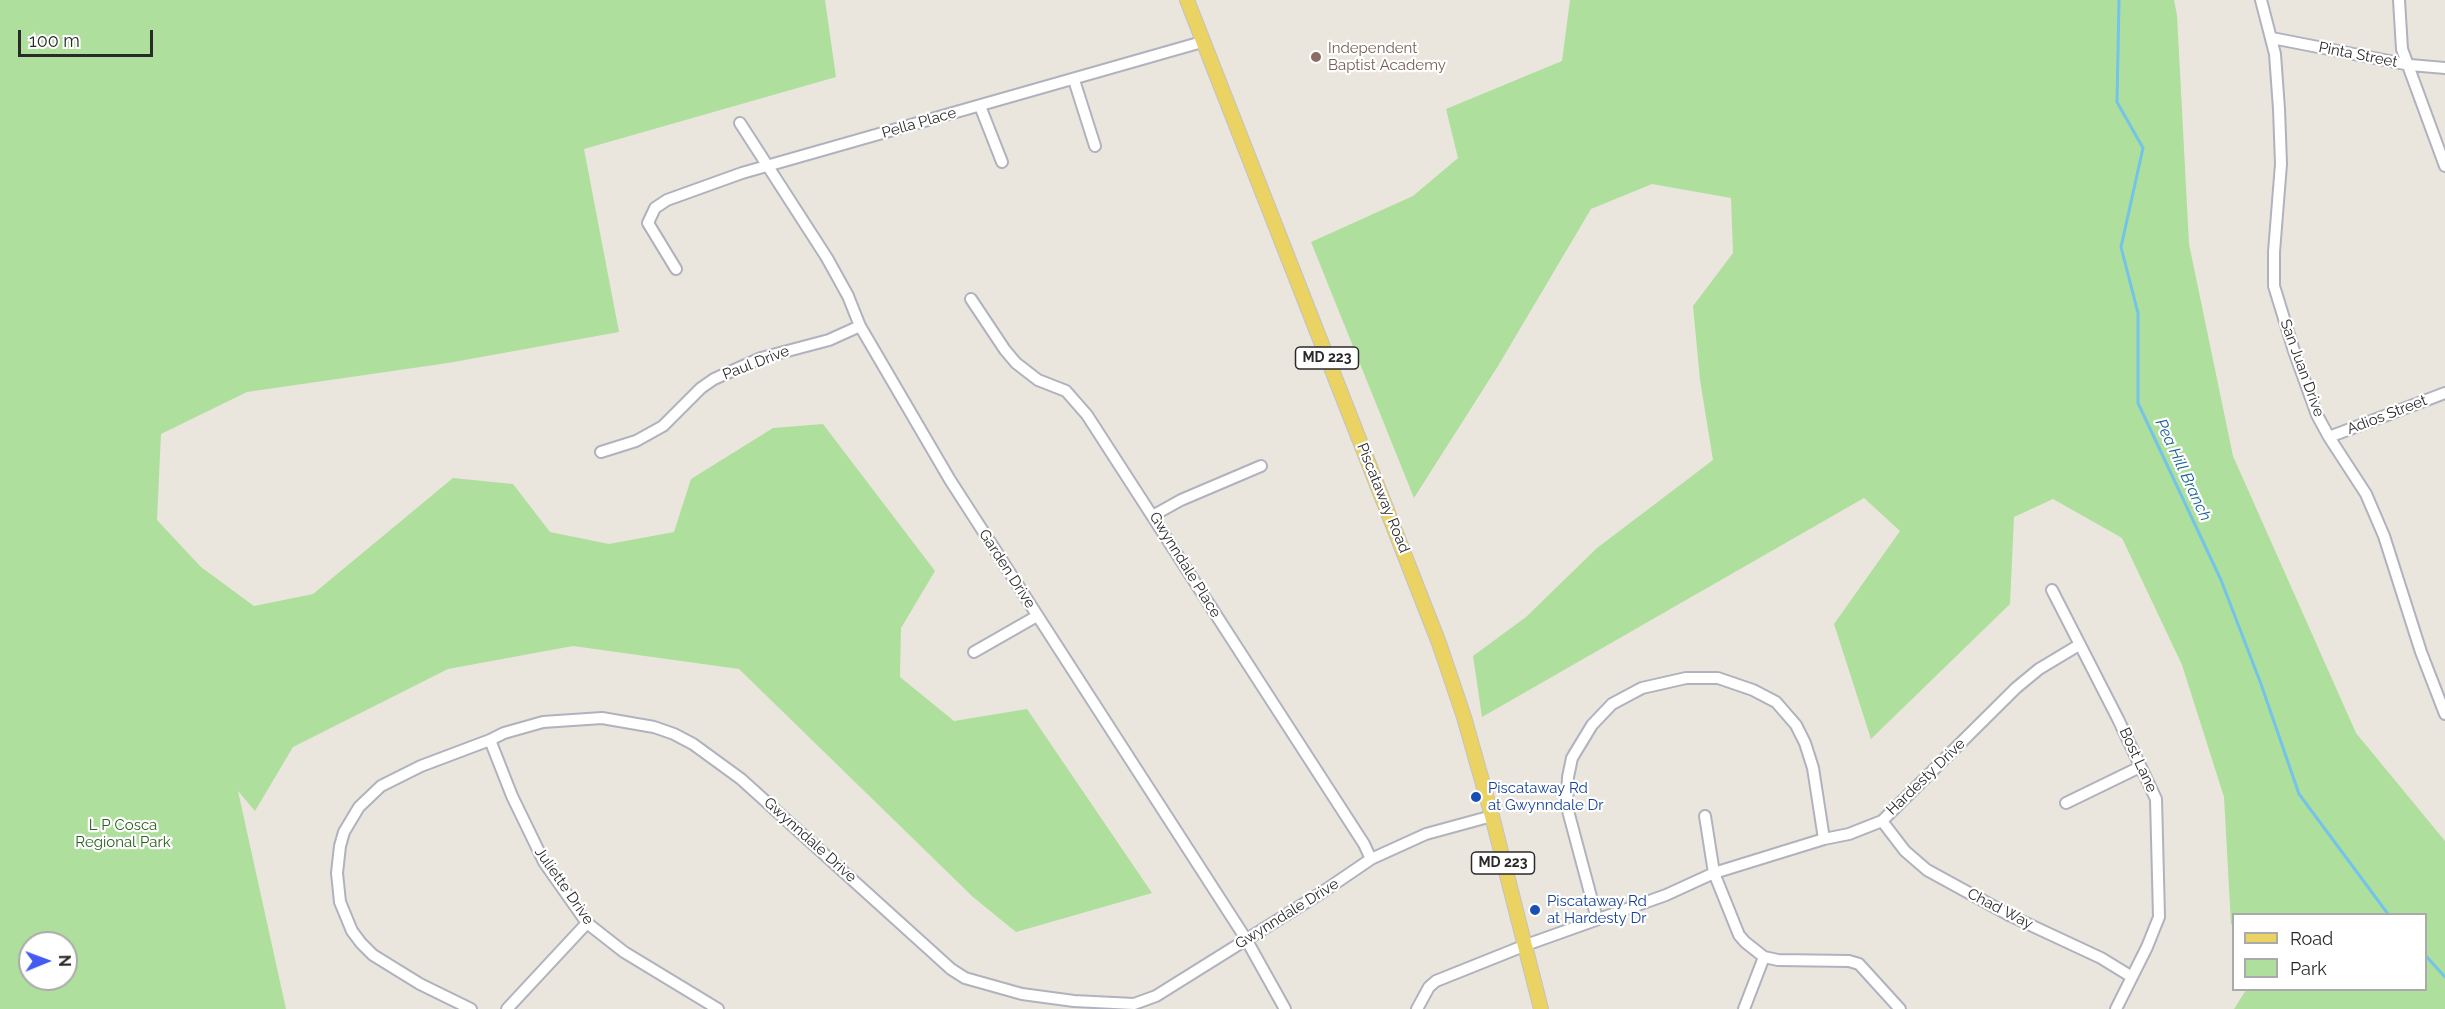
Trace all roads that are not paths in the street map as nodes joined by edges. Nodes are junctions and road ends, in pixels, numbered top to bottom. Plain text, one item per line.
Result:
1 (1187, 0) edge
2 (2261, 0) edge
3 (2399, 0) edge
4 (2272, 38) junction
5 (1202, 42) junction
6 (2410, 65) junction
7 (2445, 68) edge
8 (1074, 80) junction
9 (980, 106) junction
10 (740, 123) dead end
11 (1095, 146) dead end
12 (1002, 162) dead end
13 (769, 166) junction
14 (2445, 166) edge
15 (675, 269) dead end
16 (971, 299) dead end
17 (860, 326) junction
18 (2445, 393) edge
19 (2329, 437) junction
20 (601, 452) dead end
21 (1261, 466) dead end
22 (1154, 515) junction
23 (2052, 590) dead end
24 (1037, 616) junction
25 (2079, 645) junction
26 (974, 652) dead end
27 (2445, 714) edge
28 (490, 740) junction
29 (2140, 767) junction
30 (2066, 803) dead end
31 (1492, 816) junction
32 (1705, 816) dead end
33 (1882, 821) junction
34 (1824, 839) junction
35 (1371, 859) junction
36 (1714, 873) junction
37 (1597, 919) junction
38 (587, 922) junction
39 (1246, 939) junction
40 (1526, 945) junction
41 (1764, 957) junction
42 (2132, 977) junction
43 (1135, 1006) edge
44 (1893, 1007) edge
45 (1746, 1008) edge
46 (471, 1009) edge
47 (507, 1009) edge
48 (718, 1009) edge
49 (1285, 1009) edge
50 (1416, 1009) edge
51 (1541, 1009) edge
52 (2116, 1009) edge

1 - 5 main road, Piscataway Road / MD 223
2 - 4 street, San Juan Drive
3 - 6 street
4 - 6 street, Pinta Street
4 - 19 street, San Juan Drive
5 - 8 street, Pella Place
5 - 31 main road, Piscataway Road / MD 223
6 - 7 street, Pinta Street
6 - 14 street
8 - 9 street, Pella Place
8 - 11 street
9 - 12 street
9 - 13 street, Pella Place
10 - 13 street, Garden Drive
13 - 15 street, Pella Place
13 - 17 street, Garden Drive
16 - 22 street, Gwynndale Place
17 - 20 street, Paul Drive
17 - 24 street, Garden Drive
18 - 19 street, Adios Street
19 - 27 street, San Juan Drive
21 - 22 street
22 - 35 street, Gwynndale Place
23 - 25 street, Bost Lane
24 - 26 street
24 - 39 street, Garden Drive
25 - 29 street, Bost Lane
25 - 33 street, Hardesty Drive
28 - 38 street, Juliette Drive
28 - 43 street, Gwynndale Drive
28 - 46 street, Gwynndale Drive
29 - 30 street
29 - 42 street, Bost Lane
31 - 35 street, Gwynndale Drive
31 - 40 main road, Piscataway Road / MD 223
32 - 36 street
33 - 34 street, Hardesty Drive
33 - 42 street, Chad Way
34 - 36 street, Hardesty Drive
34 - 37 street
35 - 39 street, Gwynndale Drive
36 - 37 street, Hardesty Drive
36 - 41 street
37 - 40 street, Hardesty Drive
38 - 47 street
38 - 48 street, Juliette Drive
39 - 43 street, Gwynndale Drive
39 - 49 street, Garden Drive
40 - 50 street, Hardesty Drive
40 - 51 main road, Piscataway Road / MD 223
41 - 44 street
41 - 45 street
42 - 52 street, Bost Lane

